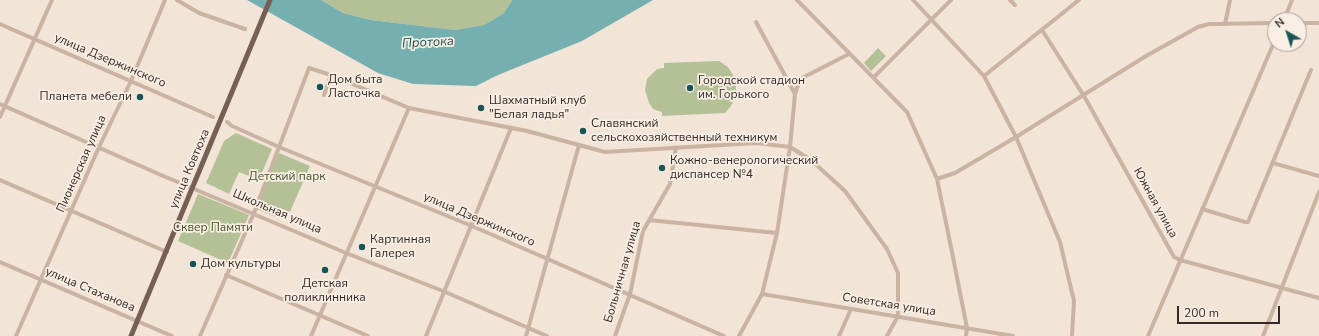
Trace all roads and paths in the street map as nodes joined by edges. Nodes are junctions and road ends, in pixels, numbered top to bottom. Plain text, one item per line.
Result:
1 (52, 0) edge
2 (165, 0) edge
3 (177, 0) edge
4 (270, 0) edge
5 (797, 0) edge
6 (913, 0) edge
7 (951, 0) edge
8 (1010, 0) edge
9 (1080, 0) edge
10 (1230, 0) edge
11 (1292, 0) edge
12 (1015, 5) dead end
13 (1287, 12) edge
14 (932, 20) junction
15 (756, 22) dead end
16 (1267, 23) edge
17 (1307, 23) edge
18 (1319, 23) edge
19 (0, 24) edge
20 (1225, 24) junction
21 (245, 29) dead end
22 (1042, 30) junction
23 (35, 39) junction
24 (1270, 52) edge
25 (849, 54) junction
26 (1310, 70) dead end
27 (331, 75) junction
28 (984, 76) junction
29 (874, 77) junction
30 (131, 81) junction
31 (795, 94) junction
32 (324, 95) dead end
33 (1084, 96) junction
34 (2, 105) edge
35 (409, 108) junction
36 (213, 116) dead end
37 (0, 117) edge
38 (227, 122) dead end
39 (511, 128) junction
40 (1016, 137) junction
41 (579, 145) junction
42 (99, 147) junction
43 (279, 147) junction
44 (790, 147) junction
45 (676, 148) junction
46 (1273, 163) junction
47 (1319, 176) edge
48 (937, 179) junction
49 (0, 180) edge
50 (377, 186) junction
51 (193, 187) junction
52 (1319, 192) edge
53 (1202, 209) junction
54 (72, 210) junction
55 (254, 213) junction
56 (649, 220) junction
57 (472, 226) junction
58 (777, 233) junction
59 (167, 252) junction
60 (346, 253) junction
61 (547, 260) junction
62 (1180, 260) junction
63 (0, 262) edge
64 (226, 275) junction
65 (41, 281) junction
66 (1283, 288) junction
67 (443, 291) junction
68 (630, 294) junction
69 (762, 294) junction
70 (1319, 298) edge
71 (851, 309) junction
72 (321, 315) junction
73 (898, 316) junction
74 (138, 321) junction
75 (528, 328) junction
76 (967, 328) junction
77 (16, 336) edge
78 (131, 336) edge
79 (172, 336) edge
80 (200, 336) edge
81 (311, 336) edge
82 (368, 336) edge
83 (426, 336) edge
84 (526, 336) edge
85 (547, 336) edge
86 (615, 336) edge
87 (724, 336) edge
88 (739, 336) edge
89 (839, 336) edge
90 (887, 336) edge
91 (966, 336) edge
92 (1013, 336) edge
93 (1072, 336) edge
94 (1148, 336) edge
95 (1263, 336) edge

1 - 23 street
2 - 30 street, Пионерская улица
3 - 21 street
4 - 51 main road, улица Ковтюха
5 - 25 street
6 - 14 street
7 - 14 street
8 - 12 street
9 - 22 street
10 - 20 street
11 - 13 street
14 - 28 street
14 - 29 street
15 - 31 street
16 - 20 street
17 - 18 street
19 - 23 street, улица Дзержинского
20 - 33 street
22 - 28 street
22 - 33 street, Южная улица
23 - 30 street, улица Дзержинского
23 - 34 street
24 - 53 street
25 - 29 street
25 - 31 street
26 - 46 street
27 - 32 street
27 - 35 street
27 - 43 street
28 - 40 street
29 - 48 street
30 - 36 street, улица Дзержинского
30 - 42 street, Пионерская улица
31 - 44 street
33 - 40 street
33 - 62 street, Южная улица
34 - 37 street
34 - 42 street, Школьная улица
35 - 39 street
35 - 50 street
38 - 43 street, улица Дзержинского
39 - 41 street
39 - 57 street
40 - 48 street
40 - 93 street
41 - 45 street
41 - 61 street
42 - 51 street, Школьная улица
42 - 54 street, Пионерская улица
43 - 50 street, улица Дзержинского
43 - 55 street
44 - 45 street
44 - 58 street
44 - 73 street
45 - 56 street, Больничная улица
46 - 47 street
46 - 53 street
48 - 76 street
49 - 54 street
50 - 57 street, улица Дзержинского
50 - 60 street
51 - 55 street, Школьная улица
51 - 59 main road, улица Ковтюха
52 - 66 street
53 - 62 street
54 - 59 street
54 - 65 street, Пионерская улица
55 - 60 street, Школьная улица
55 - 64 street
56 - 58 street
56 - 68 street, Больничная улица
57 - 61 street, улица Дзержинского
57 - 67 street
58 - 69 street
59 - 74 main road, улица Ковтюха
60 - 67 street, Школьная улица
60 - 72 street
61 - 68 street, улица Дзержинского
61 - 75 street
62 - 66 street
62 - 94 street
63 - 65 street, улица Стаханова
64 - 72 street
64 - 80 street
65 - 74 street, улица Стаханова
65 - 77 street, Пионерская улица
66 - 70 street
66 - 95 street
67 - 75 street, Школьная улица
67 - 83 street
68 - 86 street, Больничная улица
68 - 87 street, улица Дзержинского
69 - 71 street, Советская улица
69 - 88 street
71 - 73 street, Советская улица
71 - 89 street
72 - 81 street
72 - 82 street
73 - 76 street, Советская улица
73 - 90 street
74 - 78 main road, улица Ковтюха
74 - 79 street, улица Стаханова
75 - 84 street
75 - 85 street, Школьная улица
76 - 91 street
76 - 92 street, Советская улица

